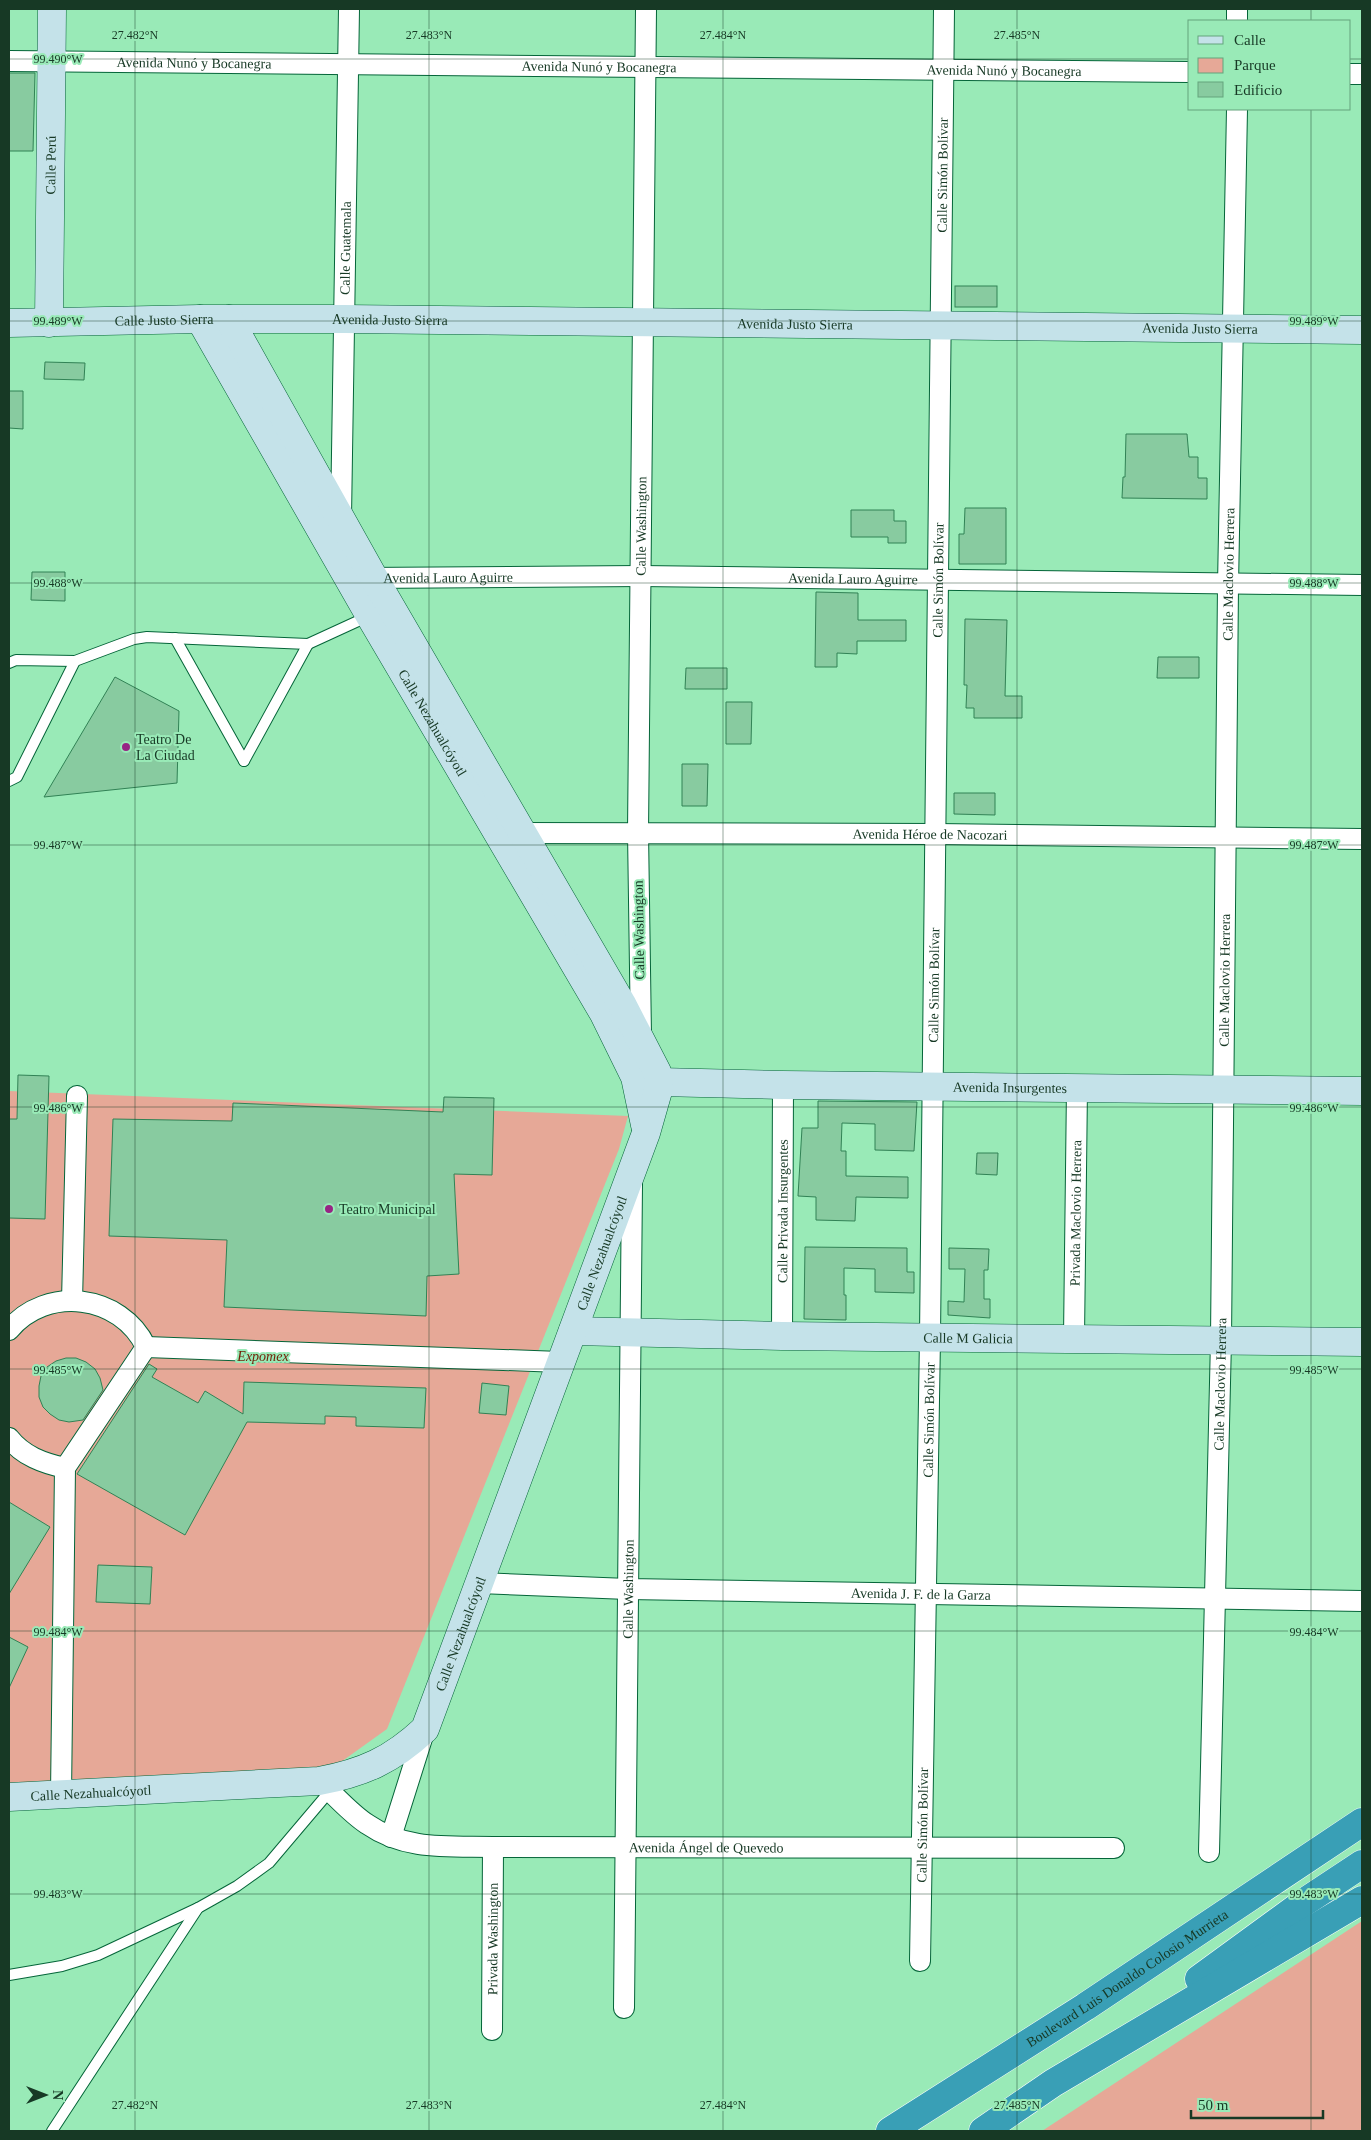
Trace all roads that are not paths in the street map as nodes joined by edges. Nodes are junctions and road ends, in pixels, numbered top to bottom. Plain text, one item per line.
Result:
1 (52, 9) edge
2 (349, 9) edge
3 (646, 9) edge
4 (944, 9) edge
5 (9, 61) edge
6 (52, 62) junction
7 (348, 65) junction
8 (645, 68) junction
9 (943, 70) junction
10 (1188, 72) edge
11 (1236, 110) edge
12 (200, 319) junction
13 (229, 320) junction
14 (344, 320) junction
15 (643, 322) junction
16 (9, 323) edge
17 (49, 323) junction
18 (940, 326) junction
19 (1233, 329) junction
20 (1362, 330) edge
21 (341, 517) junction
22 (353, 572) junction
23 (641, 576) junction
24 (937, 580) junction
25 (1228, 584) junction
26 (1362, 585) edge
27 (380, 611) junction
28 (175, 638) junction
29 (308, 644) junction
30 (75, 660) junction
31 (9, 663) edge
32 (9, 781) edge
33 (638, 832) junction
34 (510, 833) junction
35 (936, 834) junction
36 (1226, 838) junction
37 (1362, 839) edge
38 (632, 1046) junction
39 (659, 1082) junction
40 (783, 1085) junction
41 (931, 1086) junction
42 (1077, 1087) junction
43 (1224, 1090) junction
44 (1362, 1091) edge
45 (77, 1096) dead end
46 (646, 1133) junction
47 (632, 1170) junction
48 (72, 1301) junction
49 (9, 1330) edge
50 (573, 1331) junction
51 (631, 1332) junction
52 (782, 1336) junction
53 (930, 1337) junction
54 (1074, 1338) junction
55 (1221, 1340) junction
56 (1362, 1342) edge
57 (146, 1346) junction
58 (560, 1362) junction
59 (9, 1438) edge
60 (65, 1468) junction
61 (479, 1583) junction
62 (628, 1589) junction
63 (926, 1594) junction
64 (1214, 1600) junction
65 (1362, 1601) edge
66 (425, 1729) junction
67 (325, 1786) junction
68 (61, 1795) junction
69 (9, 1797) edge
70 (1362, 1822) edge
71 (391, 1837) junction
72 (1362, 1844) edge
73 (625, 1846) junction
74 (493, 1847) junction
75 (921, 1848) junction
76 (1114, 1848) dead end
77 (1208, 1852) dead end
78 (1362, 1864) edge
79 (1301, 1894) junction
80 (1362, 1900) edge
81 (198, 1908) junction
82 (920, 1961) dead end
83 (9, 1975) edge
84 (1085, 2007) junction
85 (624, 2008) dead end
86 (492, 2030) dead end
87 (1053, 2083) junction
88 (52, 2131) edge
89 (890, 2131) edge
90 (983, 2131) edge

1 - 6 street, Calle Perú
2 - 7 street, Calle Guatemala
3 - 8 street, Calle Washington
4 - 9 street, Calle Simón Bolívar
5 - 6 street, Avenida Nunó y Bocanegra
6 - 7 street, Avenida Nunó y Bocanegra
6 - 17 street, Calle Perú
7 - 8 street, Avenida Nunó y Bocanegra
7 - 14 street, Calle Guatemala
8 - 9 street, Avenida Nunó y Bocanegra
8 - 15 street, Calle Washington
9 - 10 street, Avenida Nunó y Bocanegra
9 - 18 street, Calle Simón Bolívar
11 - 19 street, Calle Maclovio Herrera
12 - 13 street, Calle Justo Sierra
12 - 17 street, Calle Justo Sierra
12 - 22 street, Calle Nezahualcóyotl
13 - 14 street, Avenida Justo Sierra
13 - 21 street, Calle Nezahualcóyotl
14 - 15 street, Avenida Justo Sierra
14 - 21 street, Calle Guatemala
15 - 18 street, Avenida Justo Sierra
15 - 23 street, Calle Washington
16 - 17 street, Calle Justo Sierra
18 - 19 street, Avenida Justo Sierra
18 - 24 street, Calle Simón Bolívar
19 - 20 street, Avenida Justo Sierra
19 - 25 street, Calle Maclovio Herrera
21 - 22 street, Calle Nezahualcóyotl
21 - 22 street, Calle Guatemala
22 - 23 street, Avenida Lauro Aguirre
22 - 27 street, Calle Nezahualcóyotl
23 - 24 street, Avenida Lauro Aguirre
23 - 33 street, Calle Washington
24 - 25 street, Avenida Lauro Aguirre
24 - 35 street, Calle Simón Bolívar
25 - 26 street, Avenida Lauro Aguirre
25 - 36 street, Calle Maclovio Herrera
27 - 29 lane
27 - 34 street, Calle Nezahualcóyotl
28 - 29 lane
28 - 29 lane
28 - 30 lane
30 - 31 lane
30 - 32 lane
33 - 34 street, Avenida Héroe de Nacozari
33 - 35 street, Avenida Héroe de Nacozari
33 - 38 street, Calle Washington
34 - 38 street, Calle Nezahualcóyotl
35 - 36 street, Avenida Héroe de Nacozari
35 - 41 street, Calle Simón Bolívar
36 - 37 street, Avenida Héroe de Nacozari
36 - 43 street, Calle Maclovio Herrera
38 - 39 street
38 - 46 street, Calle Nezahualcóyotl
39 - 40 street, Avenida Insurgentes
39 - 46 street, Calle Nezahualcóyotl
40 - 41 street, Avenida Insurgentes
40 - 52 street, Calle Privada Insurgentes
41 - 42 street, Avenida Insurgentes
41 - 53 street, Calle Simón Bolívar
42 - 43 street, Avenida Insurgentes
42 - 54 street, Privada Maclovio Herrera
43 - 44 street, Avenida Insurgentes
43 - 55 street, Calle Maclovio Herrera
45 - 48 street
46 - 47 street, Calle Nezahualcóyotl
47 - 50 street, Calle Nezahualcóyotl
47 - 51 street, Calle Washington
48 - 49 street
48 - 57 street
50 - 51 street, Calle M Galicia
50 - 58 street, Calle Nezahualcóyotl
51 - 52 street, Calle M Galicia
51 - 62 street, Calle Washington
52 - 53 street, Calle M Galicia
53 - 54 street, Calle M Galicia
53 - 63 street, Calle Simón Bolívar
54 - 55 street, Calle M Galicia
55 - 56 street, Calle M Galicia
55 - 64 street, Calle Maclovio Herrera
57 - 58 street
57 - 60 street
58 - 61 street, Calle Nezahualcóyotl
59 - 60 street
60 - 68 street
61 - 62 street, Avenida J. F. de la Garza
61 - 66 street, Calle Nezahualcóyotl
62 - 63 street, Avenida J. F. de la Garza
62 - 73 street, Calle Washington
63 - 64 street, Avenida J. F. de la Garza
63 - 75 street, Calle Simón Bolívar
64 - 65 street, Avenida J. F. de la Garza
64 - 77 street, Calle Maclovio Herrera
66 - 67 street, Calle Nezahualcóyotl
66 - 71 street
67 - 68 street, Calle Nezahualcóyotl
67 - 71 street, Avenida Ángel de Quevedo
67 - 81 lane
68 - 69 street, Calle Nezahualcóyotl
70 - 84 highway, Boulevard Luis Donaldo Colosio Murrieta
71 - 74 street, Avenida Ángel de Quevedo
72 - 79 highway
73 - 74 street, Avenida Ángel de Quevedo
73 - 75 street, Avenida Ángel de Quevedo
73 - 85 street, Calle Washington
74 - 86 street, Privada Washington
75 - 76 street, Avenida Ángel de Quevedo
75 - 82 street, Calle Simón Bolívar
78 - 79 highway
79 - 84 highway
79 - 87 highway
80 - 87 highway
81 - 83 lane
81 - 88 lane
84 - 89 highway, Boulevard Luis Donaldo Colosio Murrieta
87 - 90 highway

